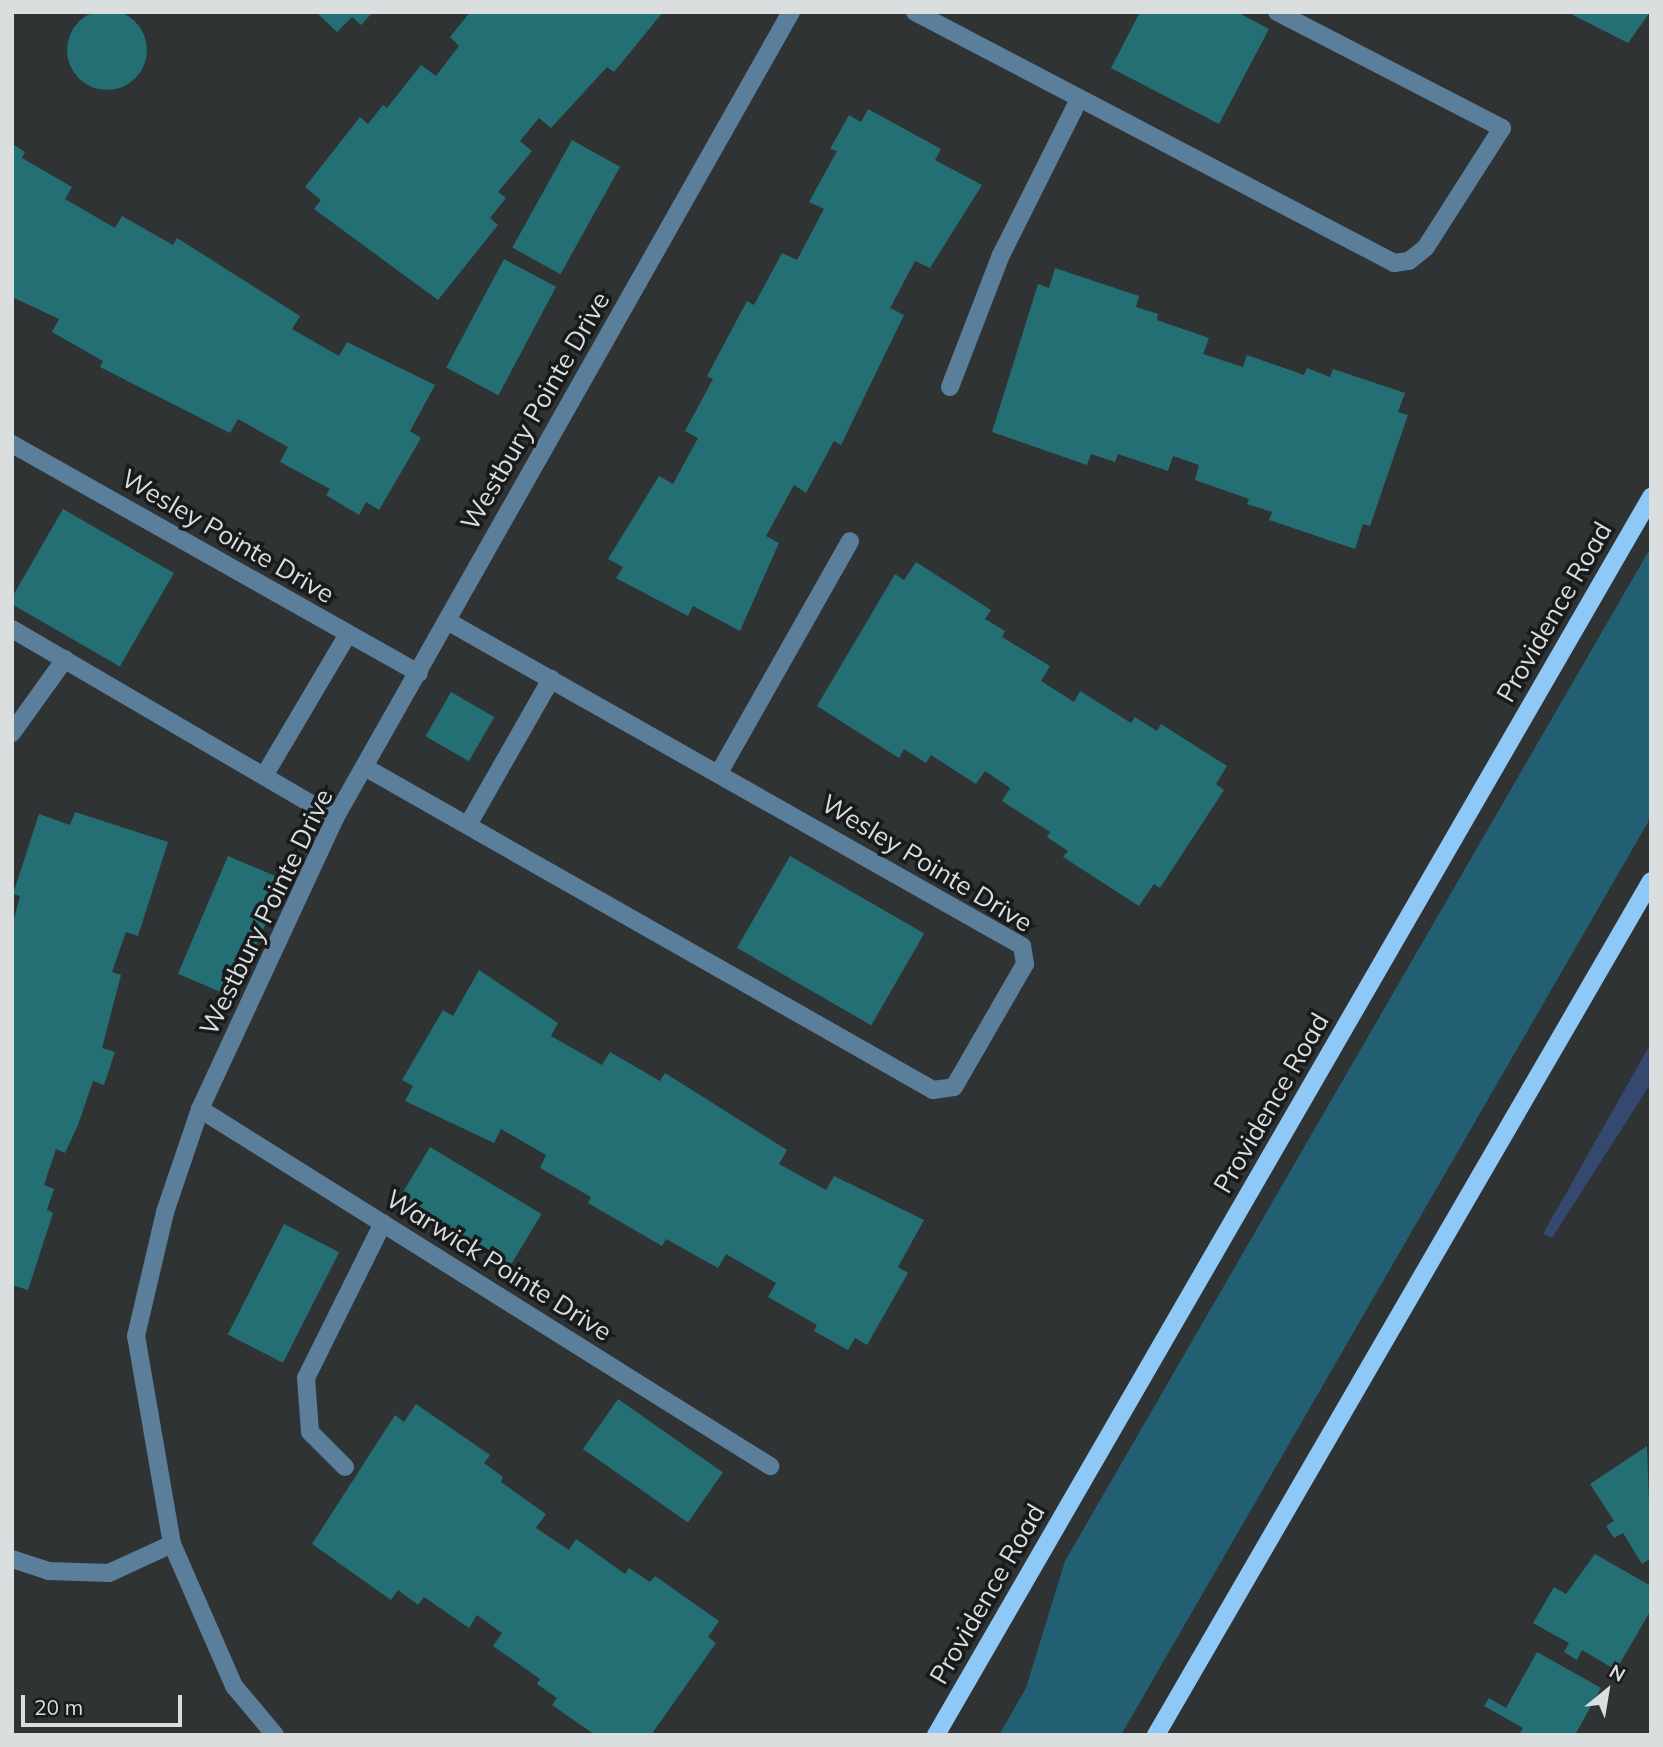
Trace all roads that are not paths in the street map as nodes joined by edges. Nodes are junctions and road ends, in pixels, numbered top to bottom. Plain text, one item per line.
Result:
1 (791, 12) edge
2 (915, 12) edge
3 (1277, 12) edge
4 (1079, 99) junction
5 (950, 387) dead end
6 (12, 444) edge
7 (1651, 497) edge
8 (850, 541) dead end
9 (447, 621) junction
10 (12, 629) edge
11 (348, 634) junction
12 (65, 659) junction
13 (419, 673) junction
14 (551, 679) junction
15 (12, 733) edge
16 (368, 769) junction
17 (720, 771) junction
18 (264, 776) junction
19 (335, 818) junction
20 (469, 823) junction
21 (1651, 881) edge
22 (200, 1109) junction
23 (383, 1223) junction
24 (770, 1466) dead end
25 (345, 1467) dead end
26 (172, 1544) junction
27 (12, 1559) edge
28 (275, 1735) edge
29 (936, 1735) edge
30 (1156, 1735) edge

1 - 9 street, Westbury Pointe Drive
2 - 4 street
3 - 4 street
4 - 5 street
6 - 11 street, Wesley Pointe Drive
7 - 29 main road, Providence Road
8 - 17 street
9 - 13 street, Westbury Pointe Drive
9 - 14 street, Wesley Pointe Drive
10 - 12 street
11 - 13 street, Wesley Pointe Drive
11 - 18 street
12 - 15 street
12 - 18 street
13 - 16 street, Westbury Pointe Drive
14 - 17 street, Wesley Pointe Drive
14 - 20 street
16 - 19 street, Westbury Pointe Drive
16 - 20 street, Wesley Pointe Drive
17 - 20 street, Wesley Pointe Drive
18 - 19 street
19 - 22 street, Westbury Pointe Drive
21 - 30 main road
22 - 23 street, Warwick Pointe Drive
22 - 26 street, Westbury Pointe Drive
23 - 24 street, Warwick Pointe Drive
23 - 25 street
26 - 27 street
26 - 28 street, Westbury Pointe Drive

